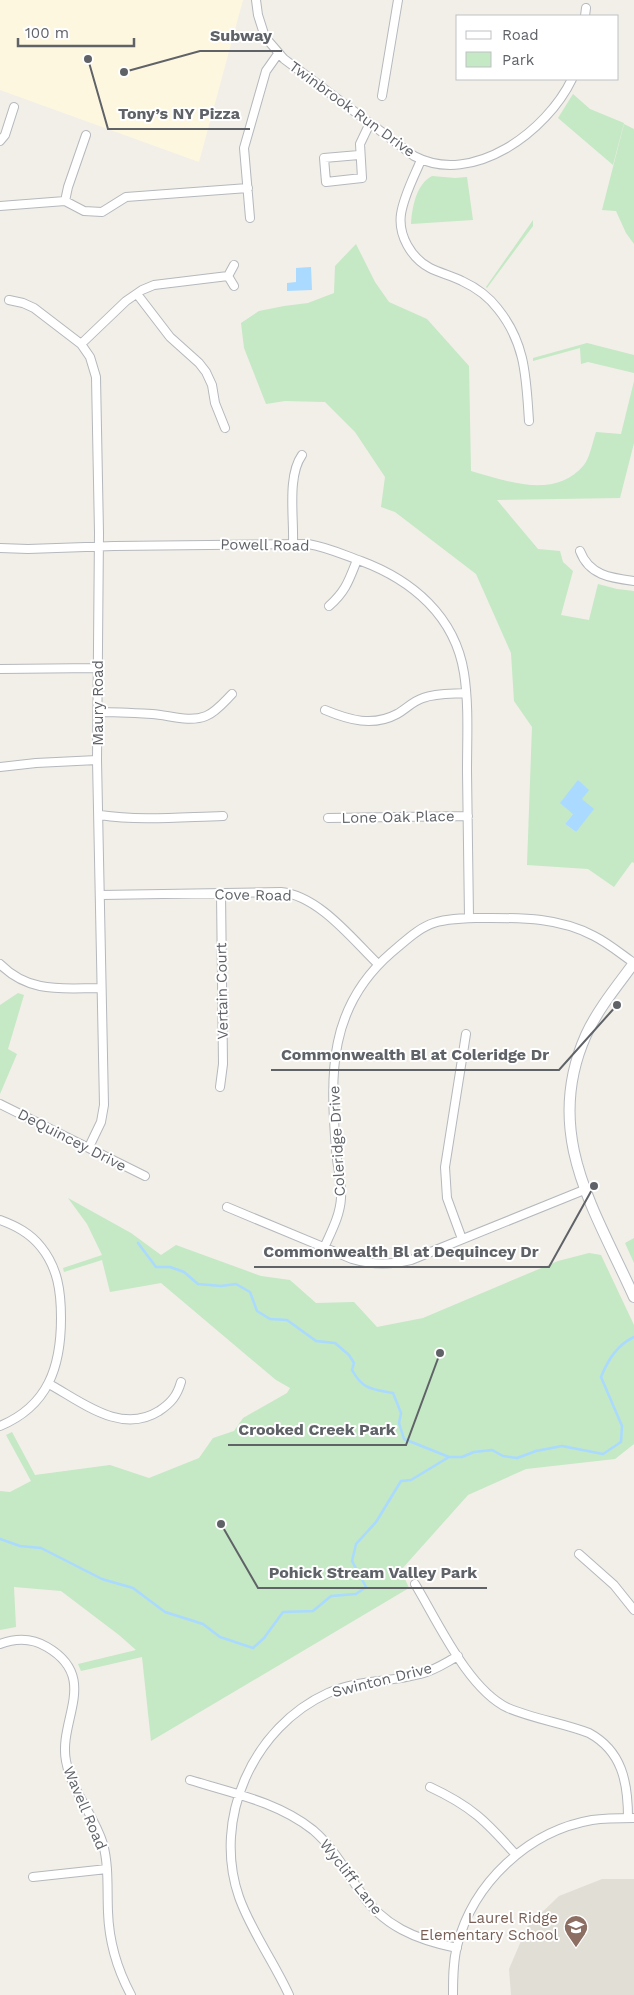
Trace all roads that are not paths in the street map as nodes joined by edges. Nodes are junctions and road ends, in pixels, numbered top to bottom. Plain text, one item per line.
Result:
1 (256, 0) edge
2 (398, 0) edge
3 (278, 54) junction
4 (571, 80) edge
5 (382, 96) dead end
6 (14, 108) dead end
7 (370, 123) junction
8 (86, 135) dead end
9 (2, 136) edge
10 (359, 155) junction
11 (421, 160) junction
12 (248, 188) junction
13 (0, 196) edge
14 (65, 201) junction
15 (0, 206) edge
16 (250, 218) dead end
17 (234, 265) dead end
18 (228, 276) junction
19 (234, 286) dead end
20 (137, 294) junction
21 (9, 300) dead end
22 (81, 344) junction
23 (529, 421) dead end
24 (225, 428) dead end
25 (302, 455) dead end
26 (293, 543) junction
27 (98, 546) junction
28 (0, 548) edge
29 (580, 551) dead end
30 (357, 560) junction
31 (634, 581) edge
32 (329, 606) dead end
33 (98, 668) junction
34 (0, 669) edge
35 (466, 693) junction
36 (232, 694) dead end
37 (325, 710) dead end
38 (98, 712) junction
39 (98, 760) junction
40 (0, 767) edge
41 (100, 815) junction
42 (223, 816) dead end
43 (468, 816) junction
44 (328, 818) dead end
45 (221, 894) junction
46 (101, 895) junction
47 (469, 918) junction
48 (634, 963) edge
49 (0, 964) edge
50 (378, 964) junction
51 (101, 988) junction
52 (466, 1034) dead end
53 (220, 1087) dead end
54 (0, 1104) edge
55 (89, 1147) junction
56 (145, 1176) dead end
57 (584, 1190) junction
58 (227, 1206) dead end
59 (0, 1220) edge
60 (462, 1239) junction
61 (324, 1248) junction
62 (634, 1297) edge
63 (181, 1382) dead end
64 (49, 1384) junction
65 (0, 1426) edge
66 (579, 1554) dead end
67 (415, 1584) dead end
68 (634, 1610) edge
69 (0, 1644) edge
70 (458, 1656) junction
71 (190, 1780) dead end
72 (430, 1787) dead end
73 (238, 1795) junction
74 (631, 1818) edge
75 (516, 1855) junction
76 (107, 1869) junction
77 (34, 1877) dead end
78 (457, 1948) junction
79 (131, 1995) edge
80 (289, 1995) edge
81 (453, 1995) edge

1 - 3 street, Twinbrook Run Drive
2 - 5 street
3 - 7 street, Twinbrook Run Drive
3 - 12 street
4 - 11 street, Twinbrook Run Drive
6 - 9 street
7 - 10 street
7 - 11 street, Twinbrook Run Drive
8 - 14 street
10 - 10 street
11 - 23 street
12 - 14 street
12 - 16 street
13 - 15 street
14 - 15 street
17 - 18 street
18 - 19 street
18 - 20 street
20 - 22 street
20 - 24 street
21 - 22 street, Maury Road
22 - 27 street, Maury Road
25 - 26 street
26 - 27 street, Powell Road
26 - 30 street, Powell Road
27 - 28 street, Powell Road
27 - 33 street, Maury Road
29 - 31 street
30 - 32 street
30 - 35 street, Powell Road
33 - 34 street
33 - 38 street, Maury Road
35 - 37 street
35 - 43 street, Powell Road
36 - 38 street
38 - 39 street, Maury Road
39 - 40 street
39 - 41 street, Maury Road
41 - 42 street
41 - 46 street, Maury Road
43 - 44 street, Lone Oak Place
43 - 47 street, Powell Road
45 - 46 street, Cove Road
45 - 50 street, Cove Road
45 - 53 street, Vertain Court
46 - 51 street, Maury Road
47 - 48 street, Coleridge Drive
47 - 50 street, Coleridge Drive
48 - 57 street
49 - 51 street
50 - 61 street, Coleridge Drive
51 - 55 street, Maury Road
52 - 60 street
54 - 55 street, DeQuincey Drive
55 - 56 street, DeQuincey Drive
57 - 60 street
57 - 62 street
58 - 61 street
59 - 64 street
60 - 61 street
63 - 64 street
64 - 65 street
66 - 68 street
67 - 70 street
69 - 76 street, Wavell Road
70 - 73 street, Swinton Drive
70 - 74 street
71 - 73 street, Wycliff Lane
72 - 75 street
73 - 78 street, Wycliff Lane
73 - 80 street, Swinton Drive
74 - 75 street
75 - 78 street
76 - 77 street
76 - 79 street, Wavell Road
78 - 81 street

